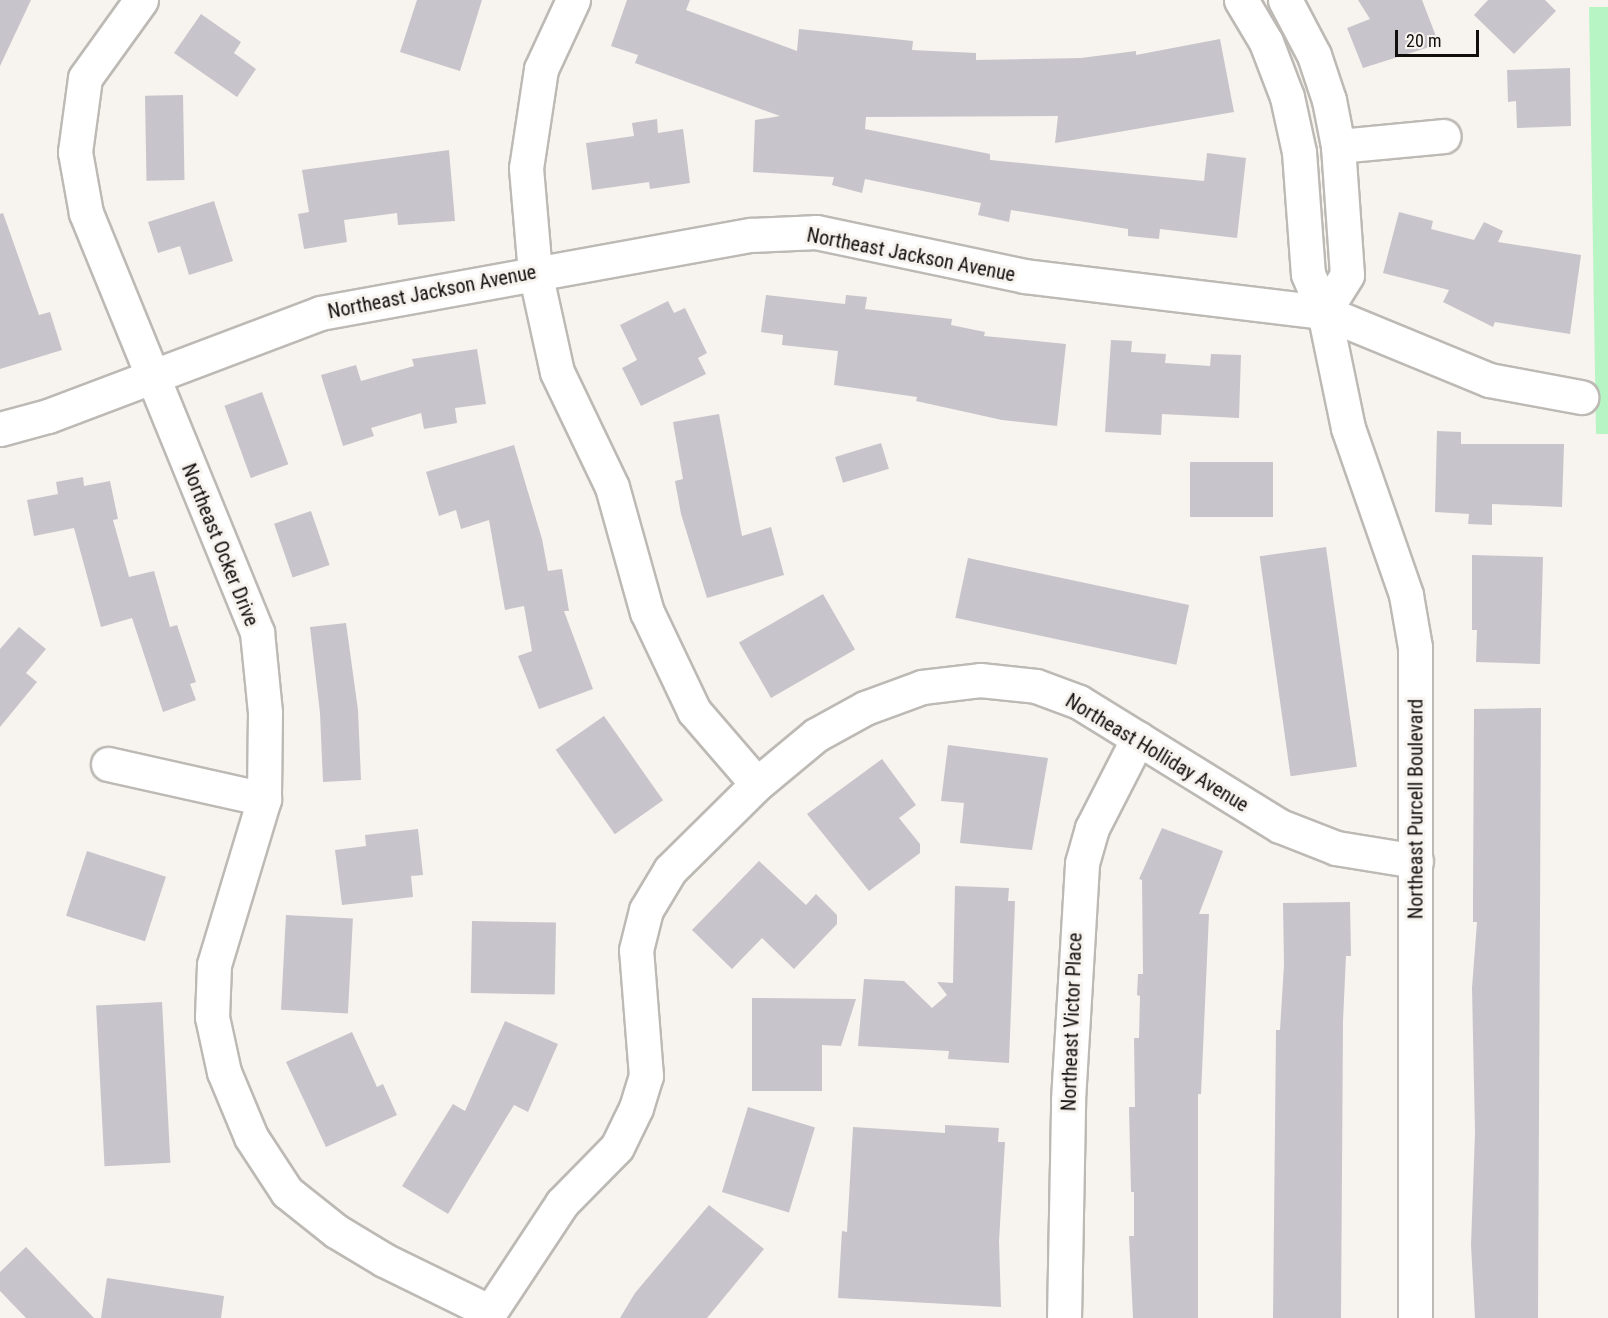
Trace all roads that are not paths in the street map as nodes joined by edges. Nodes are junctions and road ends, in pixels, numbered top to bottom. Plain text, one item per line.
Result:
1 (141, 0) edge
2 (573, 0) edge
3 (1240, 0) edge
4 (1285, 0) edge
5 (1444, 136) dead end
6 (1338, 146) junction
7 (535, 272) junction
8 (1323, 312) junction
9 (151, 375) junction
10 (1581, 397) dead end
11 (0, 429) edge
12 (1137, 738) junction
13 (108, 764) dead end
14 (757, 784) junction
15 (264, 799) junction
16 (1416, 861) junction
17 (488, 1315) edge
18 (1064, 1318) edge
19 (1415, 1318) edge

1 - 9 street, Northeast Ocker Drive
2 - 7 street
3 - 8 street, Northeast Purcell Boulevard
4 - 6 street
5 - 6 street
6 - 8 street
7 - 8 street, Northeast Jackson Avenue
7 - 9 street, Northeast Jackson Avenue
7 - 14 street
8 - 10 street, Northeast Jackson Avenue
8 - 16 street, Northeast Purcell Boulevard
9 - 11 street, Northeast Jackson Avenue
9 - 15 street, Northeast Ocker Drive
12 - 14 street, Northeast Holliday Avenue
12 - 16 street, Northeast Holliday Avenue
12 - 18 street, Northeast Victor Place
13 - 15 street
14 - 17 street, Northeast Holliday Avenue
15 - 17 street, Northeast Ocker Drive
16 - 19 street, Northeast Purcell Boulevard

